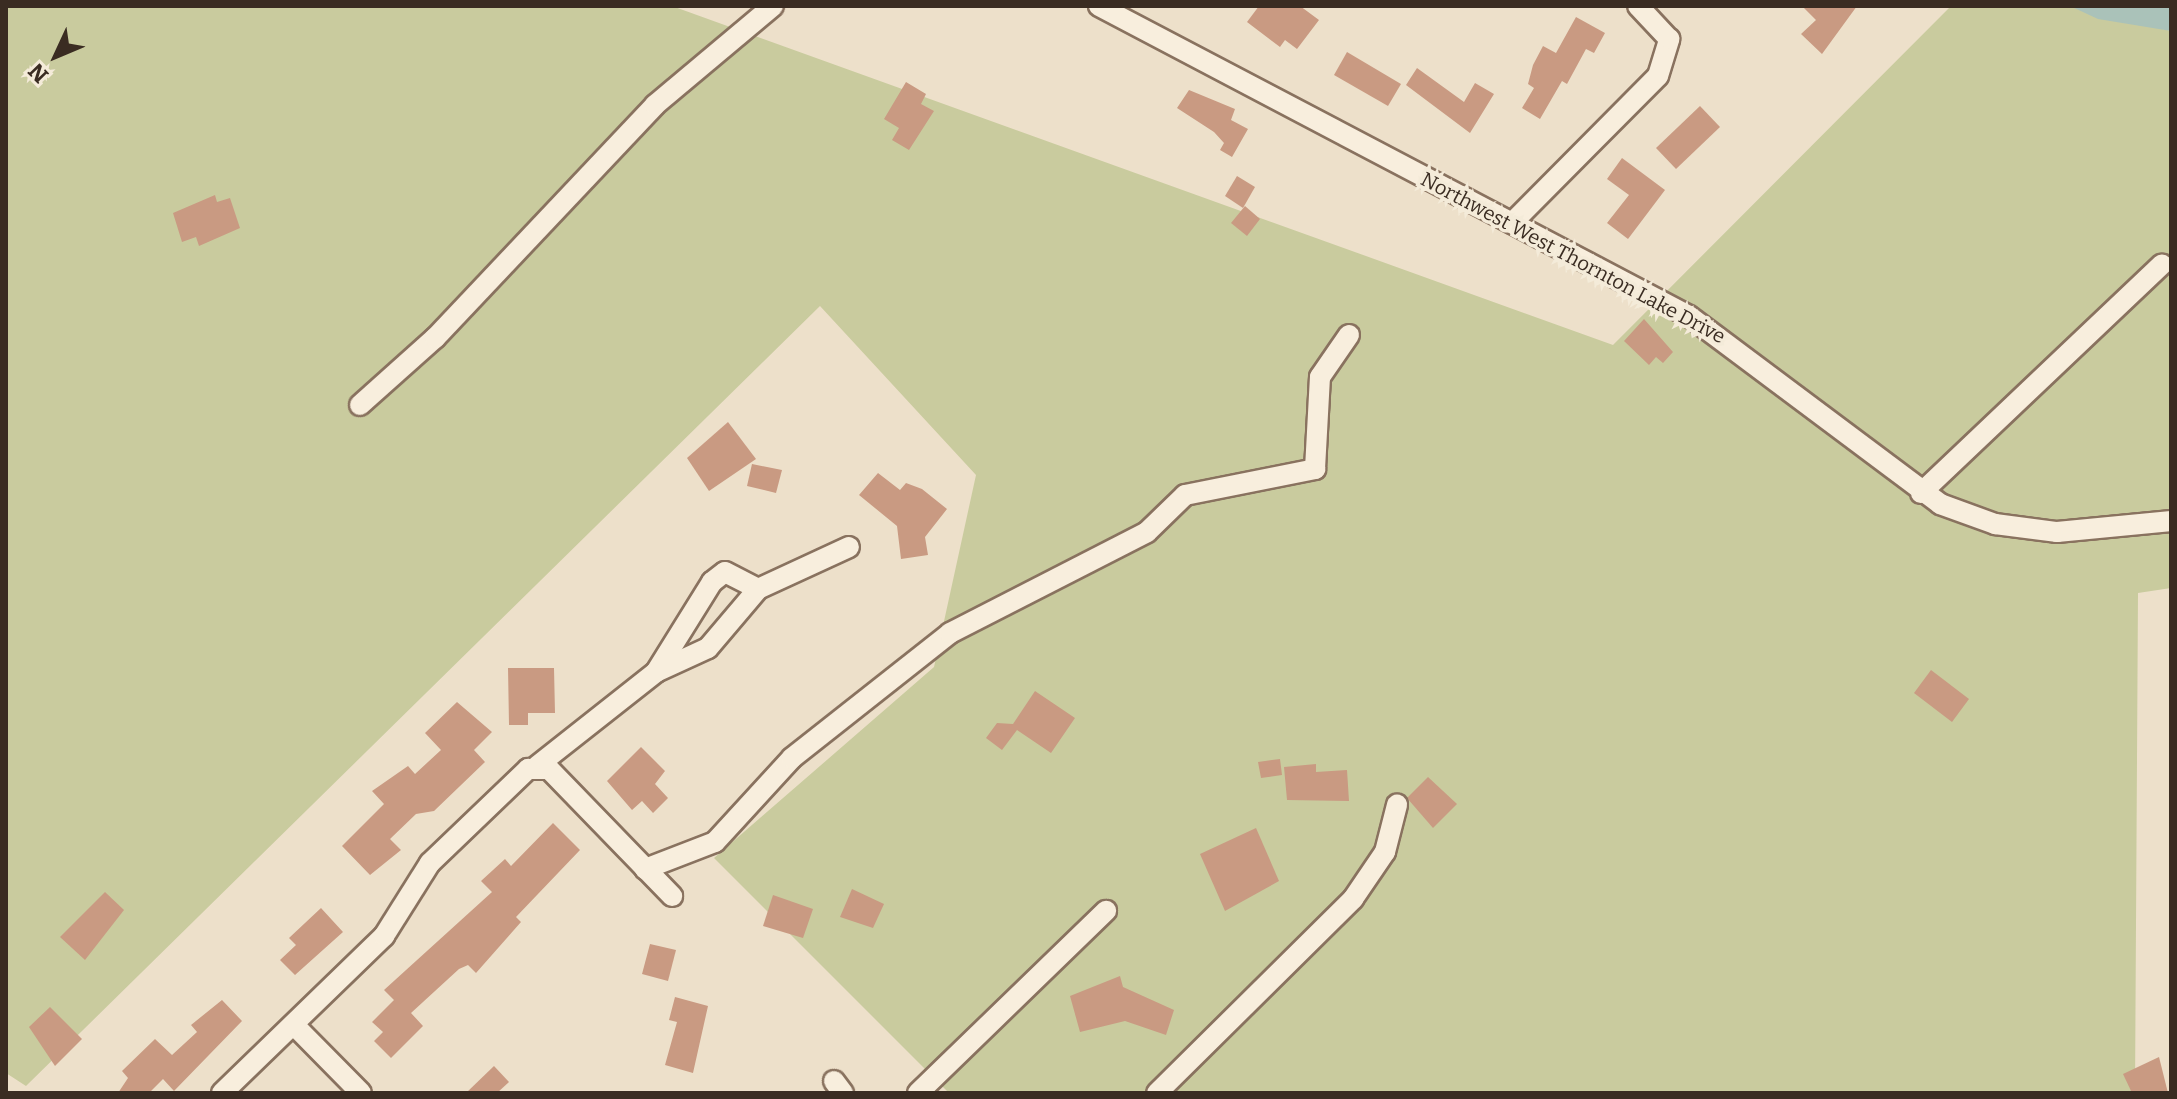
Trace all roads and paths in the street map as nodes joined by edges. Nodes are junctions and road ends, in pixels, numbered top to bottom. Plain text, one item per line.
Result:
1 (773, 6) edge
2 (1099, 6) edge
3 (1638, 6) edge
4 (1512, 223) junction
5 (2162, 264) dead end
6 (1349, 335) dead end
7 (360, 405) dead end
8 (1921, 493) junction
9 (2171, 521) edge
10 (849, 547) dead end
11 (758, 589) junction
12 (656, 672) junction
13 (537, 766) junction
14 (1397, 805) dead end
15 (645, 869) junction
16 (672, 896) dead end
17 (1106, 911) dead end
18 (294, 1025) junction
19 (222, 1093) edge
20 (361, 1093) edge
21 (918, 1093) edge
22 (1157, 1093) edge

1 - 7 street
2 - 4 street, Northwest West Thornton Lake Drive
3 - 4 street
4 - 8 street, Northwest West Thornton Lake Drive
5 - 8 street
6 - 15 street
8 - 9 street, Northwest West Thornton Lake Drive
10 - 11 street
11 - 12 street
11 - 12 street
12 - 13 street
13 - 15 street
13 - 18 street
14 - 22 street
15 - 16 street
17 - 21 street
18 - 19 street
18 - 20 street

